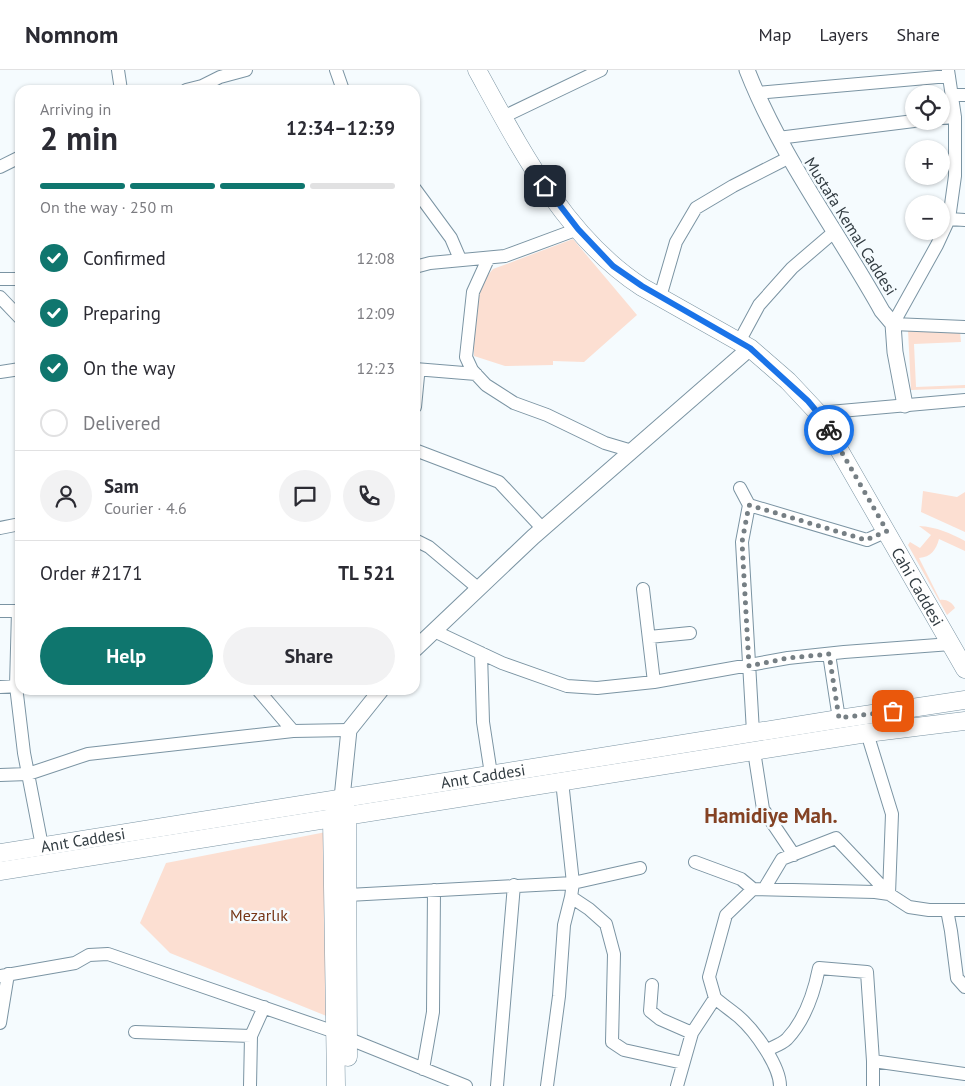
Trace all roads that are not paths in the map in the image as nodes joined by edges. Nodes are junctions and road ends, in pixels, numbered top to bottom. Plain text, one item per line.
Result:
1 (118, 70) edge
2 (246, 70) edge
3 (336, 70) edge
4 (477, 70) edge
5 (601, 70) edge
6 (747, 70) edge
7 (948, 73) edge
8 (120, 85) edge
9 (204, 85) edge
10 (342, 85) edge
11 (756, 93) junction
12 (952, 95) junction
13 (965, 96) edge
14 (503, 116) junction
15 (950, 117) edge
16 (955, 117) junction
17 (905, 122) edge
18 (778, 138) junction
19 (788, 158) junction
20 (15, 160) edge
21 (0, 167) edge
22 (420, 196) edge
23 (950, 210) edge
24 (950, 219) edge
25 (965, 220) edge
26 (578, 229) junction
27 (834, 232) junction
28 (940, 240) edge
29 (488, 258) junction
30 (460, 259) junction
31 (420, 266) edge
32 (15, 279) edge
33 (0, 280) edge
34 (0, 297) edge
35 (660, 297) junction
36 (15, 313) edge
37 (892, 324) junction
38 (965, 327) edge
39 (745, 345) junction
40 (15, 370) edge
41 (420, 371) edge
42 (0, 372) edge
43 (476, 374) junction
44 (965, 400) edge
45 (906, 405) junction
46 (818, 413) junction
47 (632, 451) junction
48 (420, 452) edge
49 (740, 488) dead end
50 (749, 505) junction
51 (15, 525) edge
52 (0, 528) edge
53 (542, 529) junction
54 (887, 531) junction
55 (420, 542) edge
56 (479, 588) junction
57 (644, 589) dead end
58 (0, 611) edge
59 (15, 611) edge
60 (434, 631) junction
61 (690, 633) dead end
62 (649, 637) junction
63 (420, 644) edge
64 (951, 644) junction
65 (481, 653) junction
66 (829, 654) junction
67 (749, 666) junction
68 (965, 669) edge
69 (654, 682) junction
70 (15, 686) edge
71 (0, 687) edge
72 (19, 695) edge
73 (377, 695) edge
74 (272, 696) edge
75 (965, 700) edge
76 (839, 718) junction
77 (965, 721) edge
78 (349, 730) junction
79 (294, 731) junction
80 (753, 732) junction
81 (867, 733) junction
82 (754, 751) junction
83 (28, 774) junction
84 (491, 774) junction
85 (0, 775) edge
86 (562, 781) junction
87 (342, 798) junction
88 (340, 817) junction
89 (42, 846) junction
90 (0, 853) edge
91 (794, 855) junction
92 (695, 862) dead end
93 (640, 868) dead end
94 (0, 871) edge
95 (573, 883) junction
96 (514, 885) junction
97 (758, 889) junction
98 (434, 890) junction
99 (889, 894) junction
100 (348, 895) junction
101 (571, 897) junction
102 (947, 910) junction
103 (965, 910) edge
104 (4, 975) edge
105 (652, 985) dead end
106 (965, 987) edge
107 (715, 998) junction
108 (264, 1007) junction
109 (0, 1023) edge
110 (135, 1032) dead end
111 (692, 1033) junction
112 (341, 1035) junction
113 (251, 1036) junction
114 (766, 1050) junction
115 (873, 1060) junction
116 (682, 1063) junction
117 (423, 1069) junction
118 (965, 1074) edge
119 (250, 1086) edge
120 (336, 1086) edge
121 (348, 1086) edge
122 (466, 1086) edge
123 (496, 1086) edge
124 (547, 1086) edge
125 (677, 1086) edge
126 (780, 1086) edge
127 (873, 1086) edge

1 - 8 street
2 - 9 street
3 - 10 street
4 - 14 main road, Cahi Caddesi
5 - 14 street
6 - 11 street, Mustafa Kemal Caddesi
7 - 11 street
7 - 12 street
11 - 18 street, Mustafa Kemal Caddesi
12 - 13 street
12 - 16 street
14 - 26 main road, Cahi Caddesi
15 - 16 street
16 - 23 street
17 - 18 street
18 - 19 street, Mustafa Kemal Caddesi
19 - 27 street, Mustafa Kemal Caddesi
19 - 35 street
20 - 21 street
22 - 30 street
24 - 25 street
26 - 29 street
26 - 35 main road, Cahi Caddesi
27 - 37 street, Mustafa Kemal Caddesi
27 - 39 street
28 - 37 street
29 - 30 street
29 - 43 street
30 - 31 street
32 - 33 street
34 - 36 street
35 - 39 main road, Cahi Caddesi
37 - 38 street
37 - 45 street, Mustafa Kemal Caddesi
39 - 46 main road, Cahi Caddesi
39 - 47 street
40 - 42 street
41 - 43 street
43 - 47 street
44 - 45 street
45 - 46 street
46 - 54 main road, Cahi Caddesi
47 - 53 street
48 - 53 street
49 - 50 street
50 - 54 street
50 - 67 street
51 - 52 street
53 - 56 street
54 - 64 main road, Cahi Caddesi
55 - 56 street
56 - 60 street
57 - 62 street
58 - 59 street
60 - 63 street
60 - 65 street
61 - 62 street
62 - 69 street
64 - 66 street
64 - 68 main road, Cahi Caddesi
65 - 69 street
65 - 84 street
66 - 67 street
66 - 76 street
67 - 69 street
67 - 80 street
70 - 71 street
72 - 83 street
73 - 78 street
74 - 79 street
75 - 76 main road, Anıt Caddesi
76 - 80 main road, Anıt Caddesi
77 - 81 main road
78 - 79 street
78 - 87 street
79 - 83 street
80 - 84 main road, Anıt Caddesi
81 - 82 main road
81 - 99 street
82 - 86 main road
82 - 91 street
83 - 85 street
83 - 89 street
84 - 87 main road, Anıt Caddesi
86 - 88 main road
86 - 95 street
87 - 88 main road
87 - 89 main road, Anıt Caddesi
88 - 94 main road
88 - 100 main road
88 - 112 main road
89 - 90 main road, Anıt Caddesi
91 - 97 street
91 - 99 street
92 - 97 street
93 - 95 street
95 - 96 street
95 - 101 street
96 - 98 street
96 - 123 street
97 - 99 street
97 - 107 street
98 - 100 street
98 - 117 street
99 - 102 street
100 - 112 main road
101 - 116 street
101 - 124 street
102 - 103 street
102 - 106 street
104 - 108 street
104 - 109 street
105 - 111 street
107 - 111 street
107 - 114 street
108 - 112 street
108 - 113 street
110 - 113 street
111 - 116 street
112 - 117 street
112 - 120 main road
112 - 121 main road
113 - 119 street
114 - 115 street
114 - 126 street
115 - 118 street
115 - 127 street
116 - 125 street
117 - 122 street

